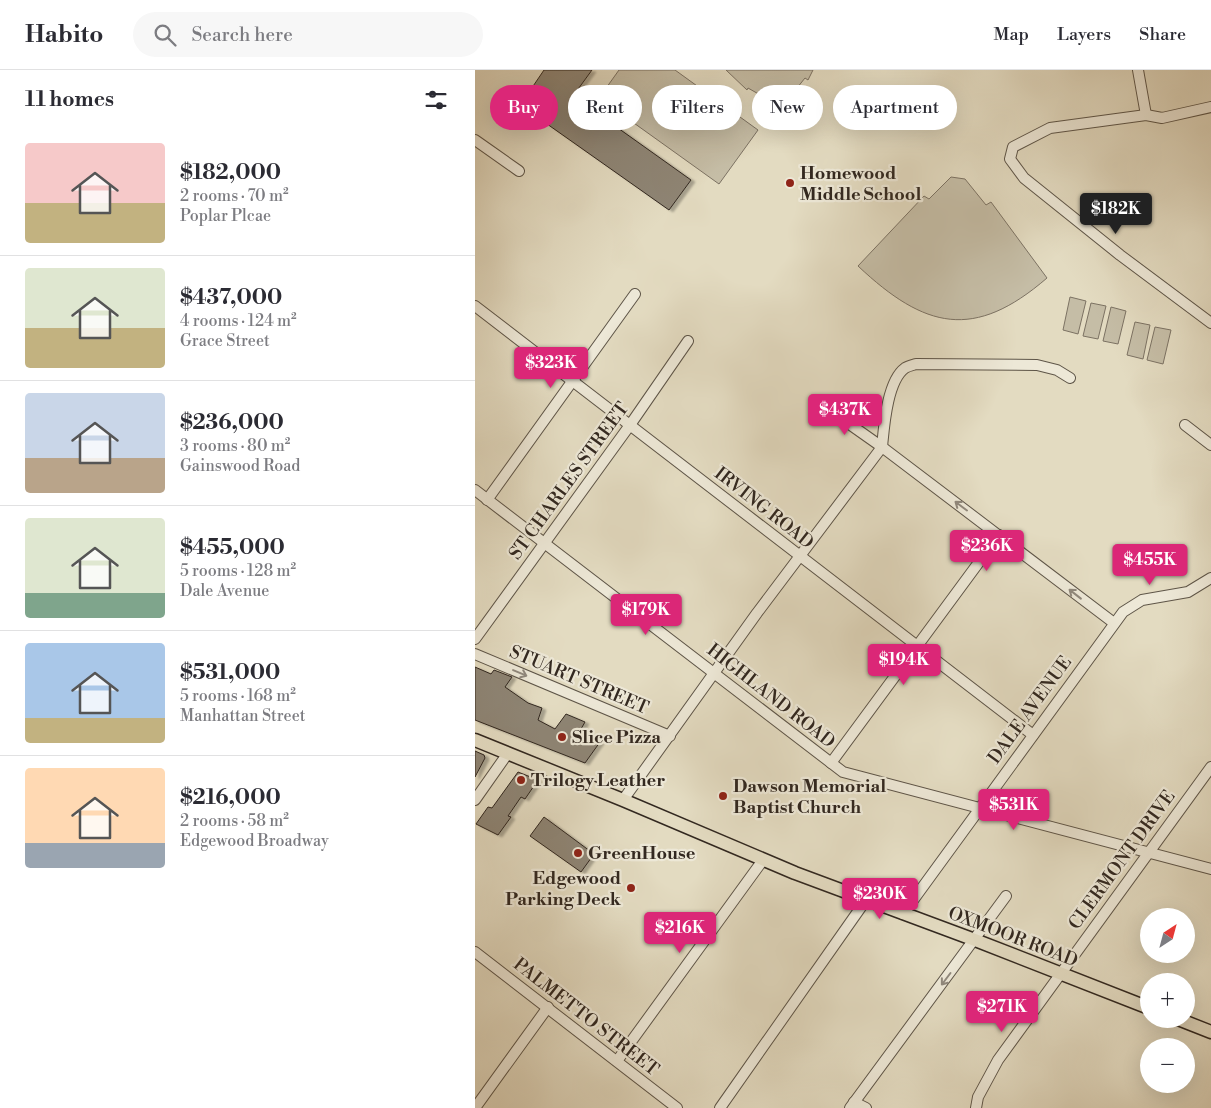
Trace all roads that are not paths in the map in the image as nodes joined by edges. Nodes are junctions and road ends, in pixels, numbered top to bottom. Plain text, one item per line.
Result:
1 (1138, 70) edge
2 (1211, 107) edge
3 (1146, 115) junction
4 (475, 140) edge
5 (519, 171) dead end
6 (635, 294) dead end
7 (475, 306) edge
8 (1211, 324) edge
9 (688, 341) dead end
10 (1070, 378) dead end
11 (572, 382) junction
12 (821, 404) dead end
13 (630, 425) junction
14 (1185, 425) dead end
15 (1211, 445) edge
16 (882, 447) junction
17 (475, 490) edge
18 (487, 500) junction
19 (999, 535) junction
20 (545, 543) junction
21 (799, 557) junction
22 (1211, 578) edge
23 (1114, 623) junction
24 (475, 639) edge
25 (917, 647) junction
26 (475, 654) edge
27 (715, 672) junction
28 (1033, 735) junction
29 (670, 736) junction
30 (475, 740) edge
31 (508, 753) junction
32 (831, 763) junction
33 (1211, 767) edge
34 (475, 800) edge
35 (623, 800) junction
36 (980, 810) junction
37 (1147, 852) junction
38 (763, 860) junction
39 (1211, 869) edge
40 (1006, 896) dead end
41 (866, 900) junction
42 (903, 914) junction
43 (975, 940) junction
44 (475, 952) edge
45 (1061, 974) junction
46 (1140, 1005) edge
47 (548, 1007) junction
48 (1195, 1026) edge
49 (1211, 1032) edge
50 (617, 1061) junction
51 (852, 1105) edge
52 (475, 1108) edge
53 (677, 1108) edge
54 (720, 1108) edge
55 (866, 1108) edge
56 (976, 1108) edge

1 - 3 street
2 - 3 street
3 - 8 street
4 - 5 street
6 - 11 street
7 - 11 street, IRVING ROAD
9 - 13 street, ST CHARLES STREET
10 - 16 street
11 - 13 street, IRVING ROAD
11 - 18 street
12 - 16 street
13 - 20 street, ST CHARLES STREET
13 - 21 street, IRVING ROAD
14 - 15 street
19 -> 16 street
16 - 21 street
17 - 18 street, HIGHLAND ROAD
18 - 20 street, HIGHLAND ROAD
23 -> 19 street
19 - 25 street
20 - 24 street, ST CHARLES STREET
20 - 27 street, HIGHLAND ROAD
21 - 25 street, IRVING ROAD
21 - 27 street
22 - 23 street, DALE AVENUE
23 - 28 street, DALE AVENUE
25 - 28 street, IRVING ROAD
25 - 32 street
26 -> 29 street, STUART STREET
27 - 29 street
27 - 32 street, HIGHLAND ROAD
28 - 36 street, DALE AVENUE
29 - 35 street
30 - 31 main road, OXMOOR ROAD
31 - 34 street
31 - 35 main road, OXMOOR ROAD
32 - 36 street, HIGHLAND ROAD
33 - 37 street, CLERMONT DRIVE
35 - 38 main road, OXMOOR ROAD
36 - 37 street, HIGHLAND ROAD
36 - 42 street, DALE AVENUE
37 - 39 street, HIGHLAND ROAD
37 - 45 street, CLERMONT DRIVE
38 - 41 main road, OXMOOR ROAD
38 - 50 street
40 - 43 street
41 - 42 main road, OXMOOR ROAD
41 - 54 street
42 - 43 main road, OXMOOR ROAD
43 - 45 main road, OXMOOR ROAD
43 -> 51 street
44 - 47 street, PALMETTO STREET
45 - 46 main road, OXMOOR ROAD
45 - 56 street, CLERMONT DRIVE
47 - 50 street, PALMETTO STREET
47 - 52 street
48 - 49 main road
50 - 53 street, PALMETTO STREET
51 - 55 street

